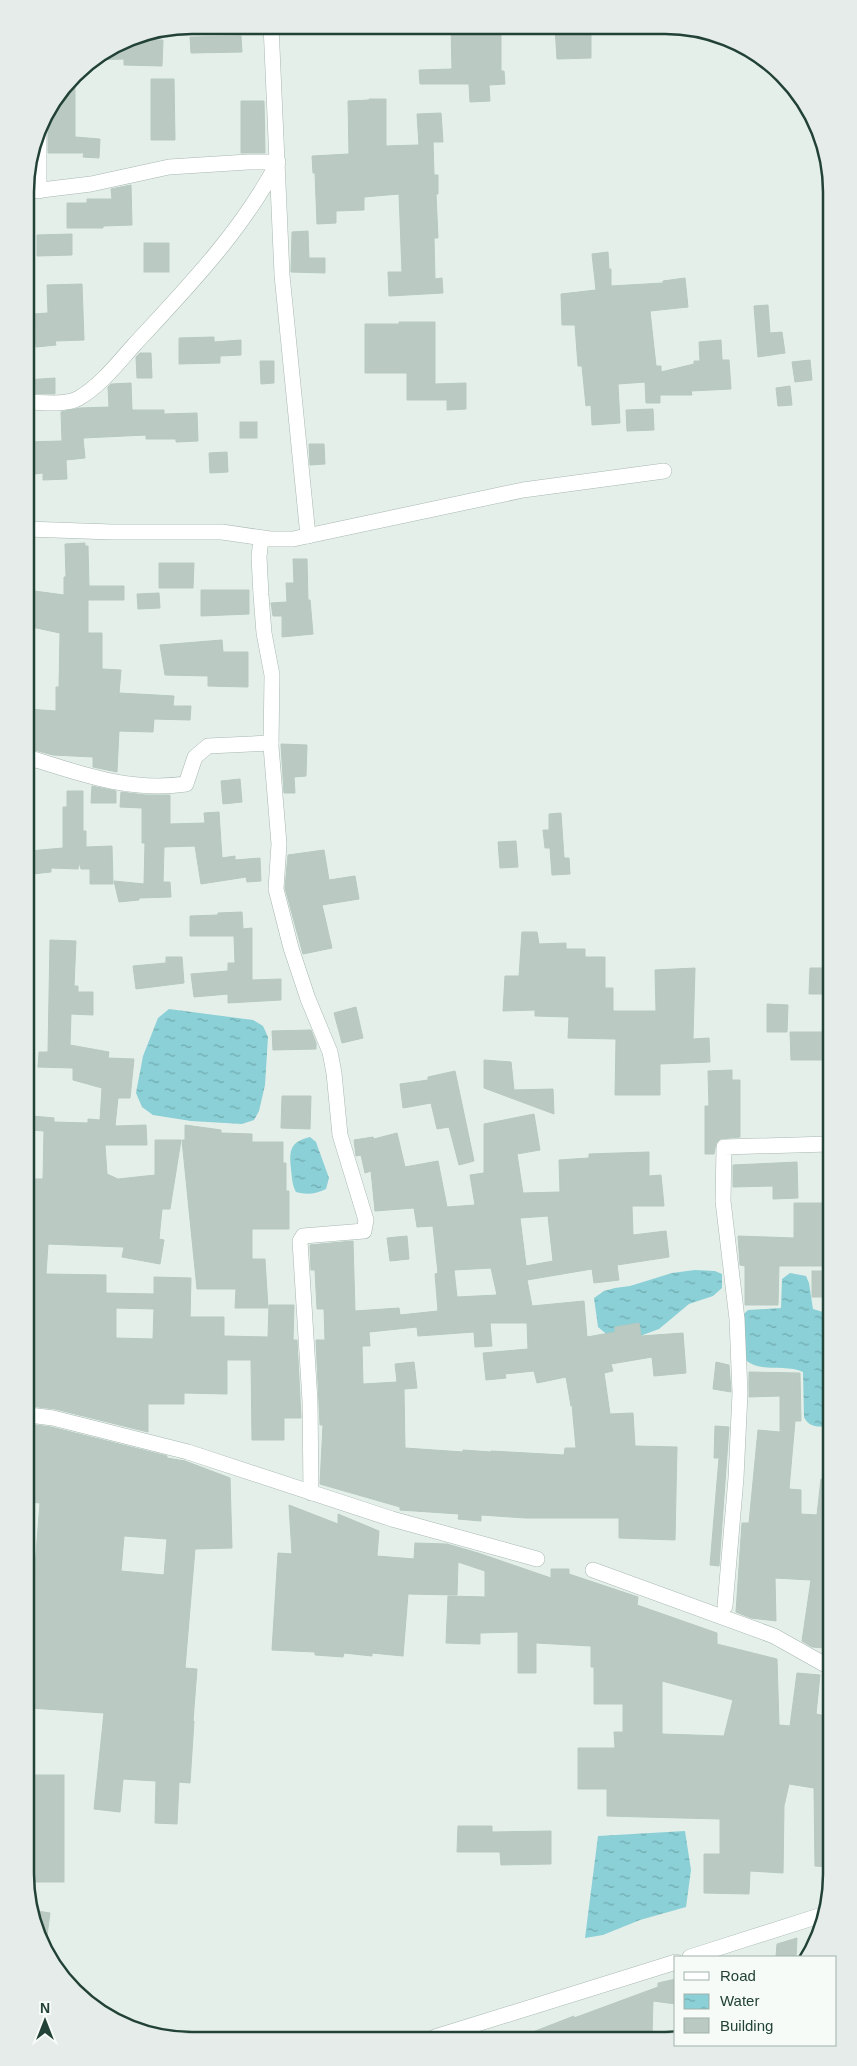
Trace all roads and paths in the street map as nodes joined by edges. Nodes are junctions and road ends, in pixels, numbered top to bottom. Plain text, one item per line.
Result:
1 (271, 34) edge
2 (278, 162) junction
3 (34, 191) edge
4 (34, 402) edge
5 (664, 471) dead end
6 (34, 529) edge
7 (308, 536) junction
8 (261, 538) junction
9 (271, 743) junction
10 (34, 759) edge
11 (823, 1144) edge
12 (34, 1416) edge
13 (311, 1493) junction
14 (536, 1559) dead end
15 (593, 1570) dead end
16 (725, 1606) dead end
17 (823, 1664) edge
18 (817, 1917) edge
19 (693, 1956) edge
20 (674, 1963) edge
21 (451, 2032) edge

1 - 2 street
2 - 3 street
2 - 4 street
2 - 7 street
5 - 7 street
6 - 8 street
7 - 8 street
8 - 9 street
9 - 10 street
9 - 13 street
11 - 16 street
12 - 13 street
13 - 14 street
15 - 17 street
18 - 19 street
20 - 21 street

